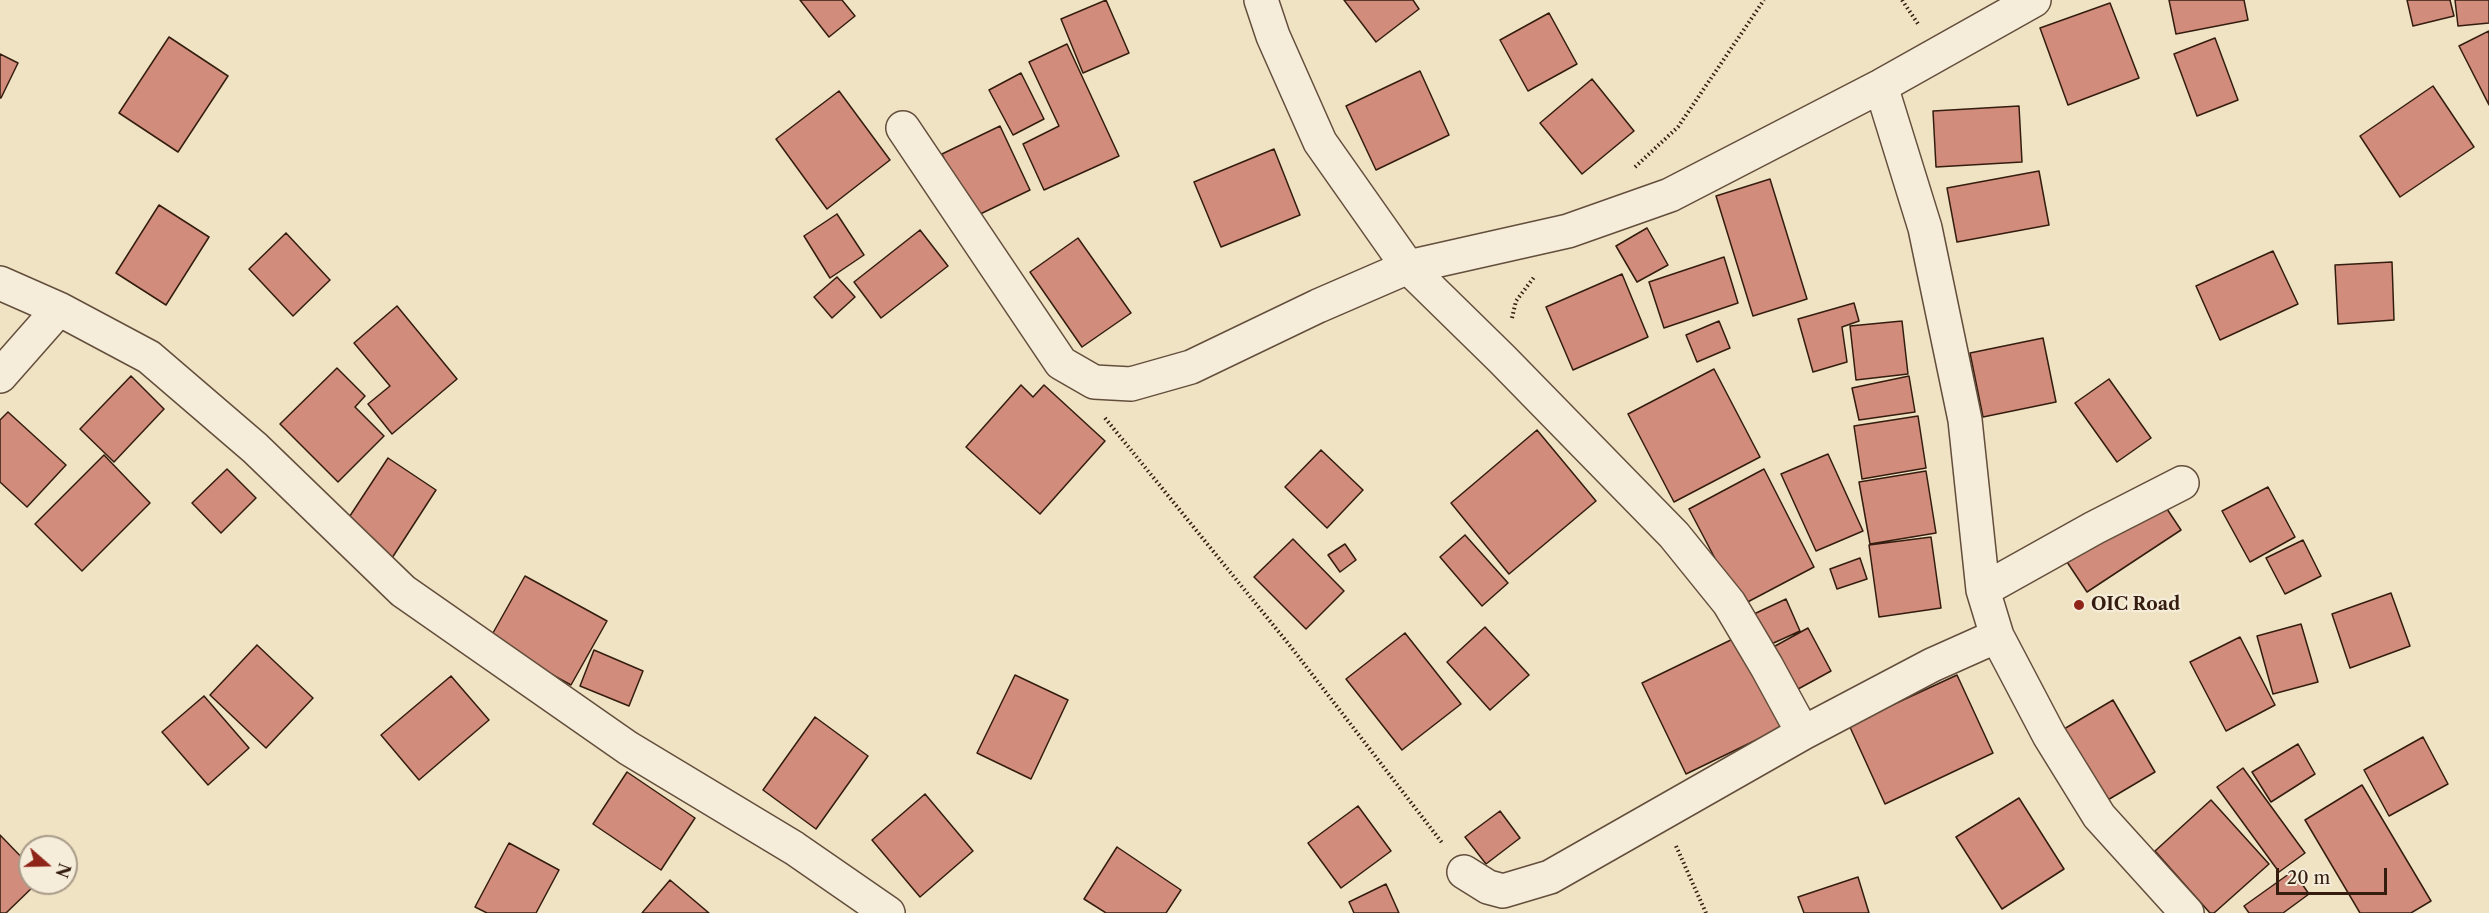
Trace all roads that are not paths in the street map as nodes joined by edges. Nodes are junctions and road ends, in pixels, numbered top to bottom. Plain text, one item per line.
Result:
1 (1261, 0) edge
2 (2034, 0) edge
3 (1881, 86) junction
4 (903, 128) dead end
5 (1408, 267) junction
6 (0, 283) edge
7 (59, 309) junction
8 (0, 376) edge
9 (2182, 483) dead end
10 (1983, 590) junction
11 (1997, 636) junction
12 (1803, 733) junction
13 (1464, 872) road end
14 (888, 913) edge
15 (2187, 913) edge

1 - 5 street
2 - 3 street
3 - 5 street
3 - 10 street
4 - 5 street
5 - 12 street
6 - 7 street
7 - 8 street
7 - 14 street
9 - 10 street
10 - 11 street
11 - 12 street
11 - 15 street
12 - 13 street

